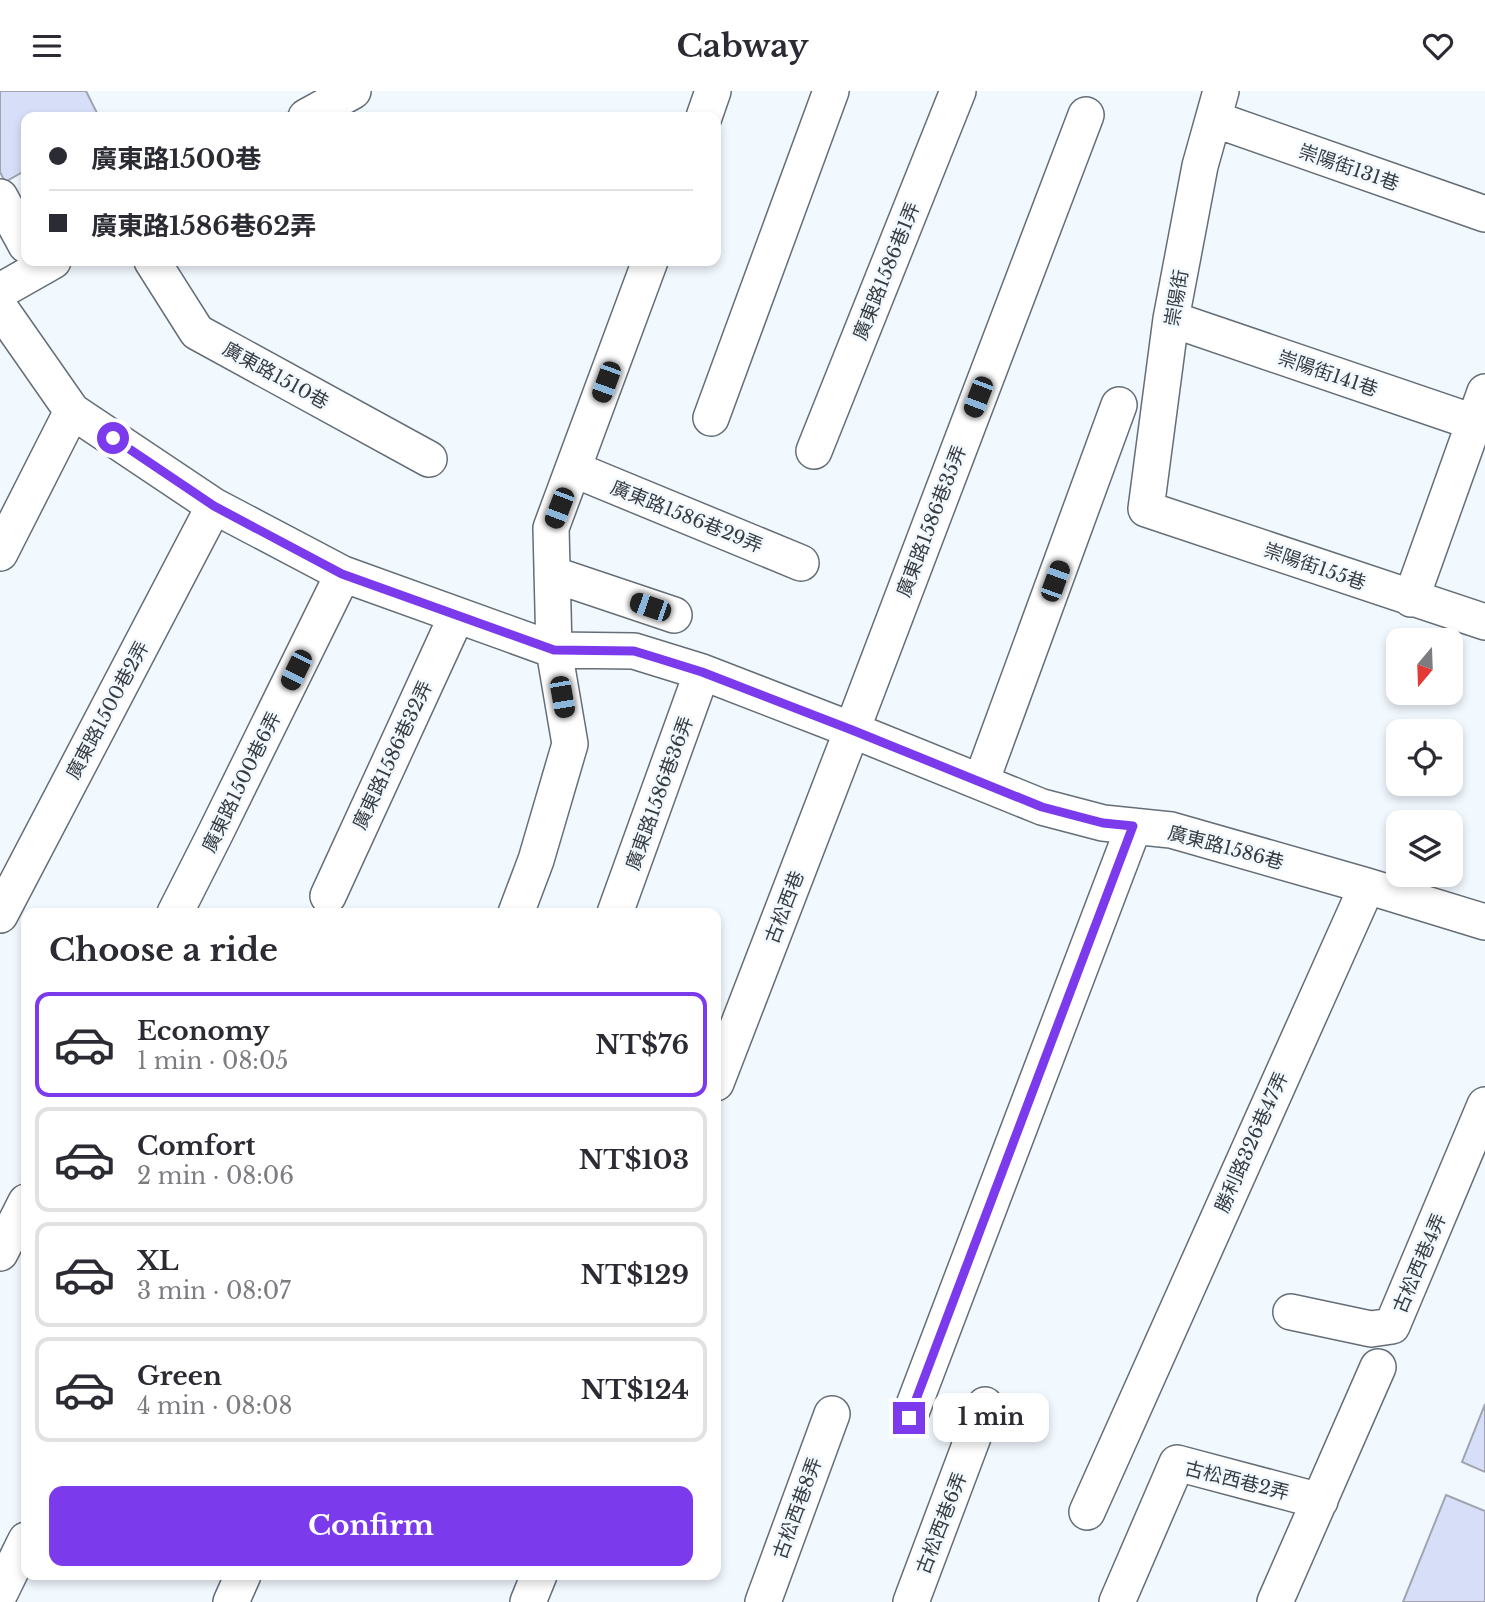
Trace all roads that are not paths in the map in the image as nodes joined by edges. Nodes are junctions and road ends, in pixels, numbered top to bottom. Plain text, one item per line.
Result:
1 (353, 91) edge
2 (713, 91) edge
3 (831, 91) edge
4 (958, 91) edge
5 (1217, 105) edge
6 (315, 112) edge
7 (706, 112) edge
8 (1086, 115) dead end
9 (0, 197) edge
10 (1485, 214) edge
11 (21, 231) edge
12 (30, 266) edge
13 (155, 266) edge
14 (648, 266) edge
15 (0, 291) edge
16 (0, 308) edge
17 (1171, 319) junction
18 (1119, 405) dead end
19 (72, 411) junction
20 (1481, 413) edge
21 (712, 418) dead end
22 (814, 451) dead end
23 (429, 459) dead end
24 (573, 469) junction
25 (214, 506) junction
26 (1146, 509) joint
27 (0, 553) edge
28 (801, 563) dead end
29 (342, 574) junction
30 (552, 574) junction
31 (1411, 599) junction
32 (457, 615) junction
33 (674, 615) dead end
34 (1485, 622) edge
35 (554, 650) junction
36 (702, 672) junction
37 (852, 730) junction
38 (981, 782) junction
39 (1133, 826) junction
40 (1367, 885) junction
41 (328, 896) dead end
42 (178, 908) edge
43 (518, 908) edge
44 (617, 908) edge
45 (0, 915) edge
46 (1485, 922) edge
47 (721, 1070) edge
48 (1485, 1105) edge
49 (21, 1212) edge
50 (0, 1253) edge
51 (1291, 1312) dead end
52 (1378, 1367) dead end
53 (985, 1405) dead end
54 (832, 1414) dead end
55 (909, 1418) dead end
56 (1320, 1501) junction
57 (1087, 1512) dead end
58 (21, 1550) edge
59 (241, 1580) edge
60 (536, 1580) edge
61 (0, 1593) edge
62 (231, 1602) edge
63 (528, 1602) edge
64 (763, 1602) edge
65 (911, 1602) edge
66 (1117, 1602) edge
67 (1275, 1602) edge

1 - 6 street
2 - 7 street
3 - 21 street
4 - 22 street, 廣東路1586巷1弄
5 - 10 street, 崇陽街131巷
5 - 17 street, 崇陽街
8 - 37 street, 廣東路1586巷35弄
9 - 11 street
12 - 15 street
13 - 23 street, 廣東路1510巷
14 - 24 street
16 - 19 street
17 - 20 street, 崇陽街141巷
17 - 26 street, 崇陽街
18 - 38 street
19 - 25 street, 廣東路1586巷
19 - 27 street
20 - 31 street
24 - 28 street, 廣東路1586巷29弄
24 - 30 street
25 - 29 street, 廣東路1586巷
25 - 45 street, 廣東路1500巷2弄
26 - 31 street, 崇陽街155巷
29 - 32 street, 廣東路1586巷
29 - 42 street, 廣東路1500巷6弄
30 - 33 street
30 - 35 street
31 - 34 street, 崇陽街155巷
32 - 35 street, 廣東路1586巷
32 - 41 street, 廣東路1586巷32弄
35 - 36 street, 廣東路1586巷
35 - 43 street
36 - 37 street, 廣東路1586巷
36 - 44 street, 廣東路1586巷36弄
37 - 38 street, 廣東路1586巷
37 - 47 street, 古松西巷
38 - 39 street, 廣東路1586巷
39 - 40 street, 廣東路1586巷
39 - 55 street
40 - 46 street
40 - 57 street, 勝利路326巷47弄
48 - 51 street, 古松西巷4弄
49 - 50 street
52 - 56 street
53 - 65 street, 古松西巷6弄
54 - 64 street, 古松西巷8弄
56 - 66 street, 古松西巷2弄
56 - 67 street
58 - 61 street
59 - 62 street
60 - 63 street

